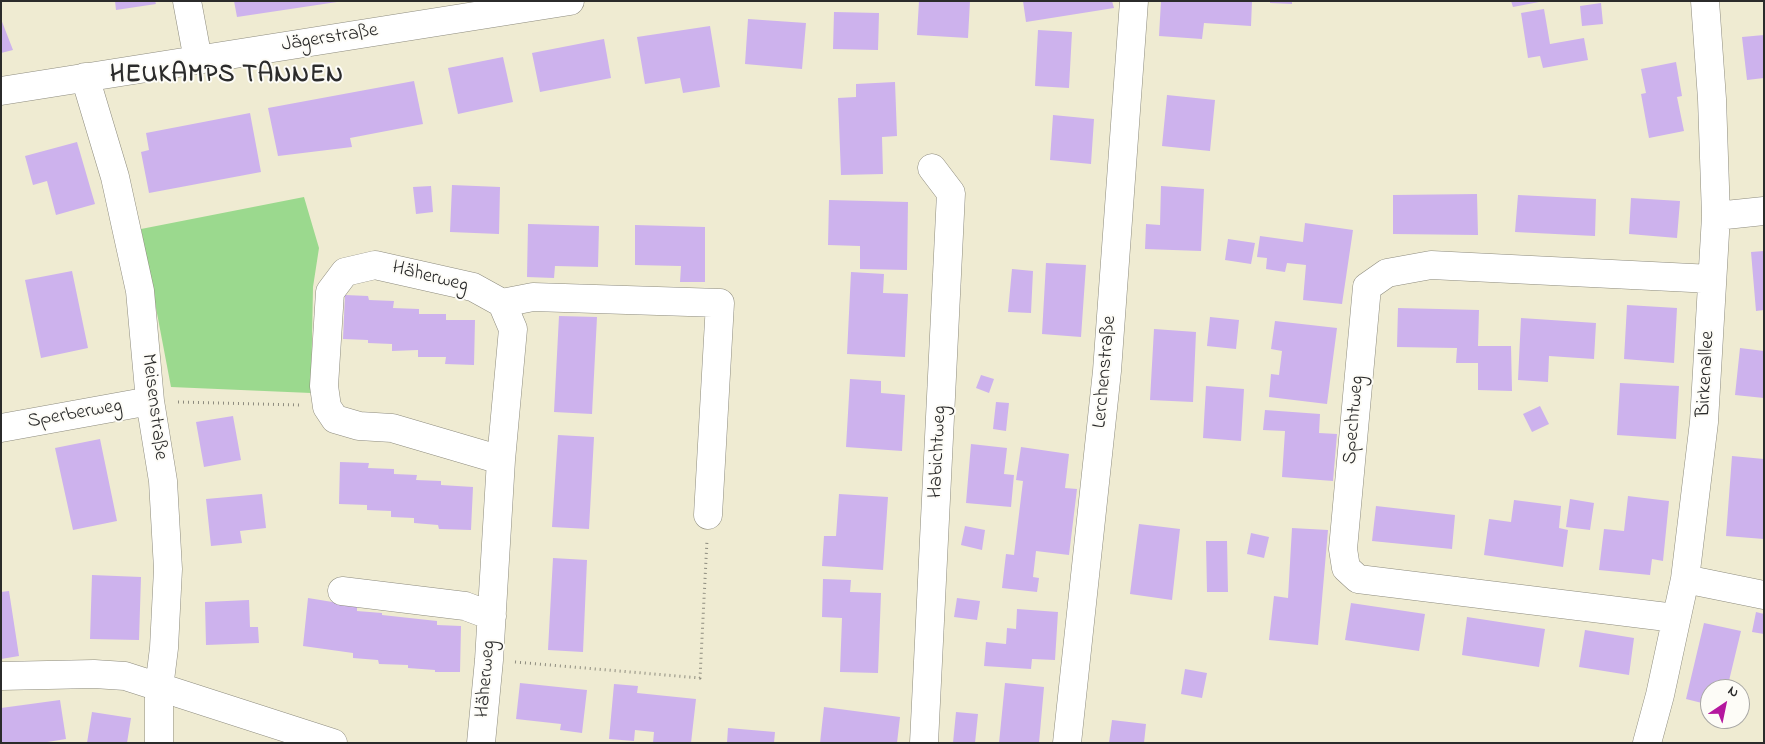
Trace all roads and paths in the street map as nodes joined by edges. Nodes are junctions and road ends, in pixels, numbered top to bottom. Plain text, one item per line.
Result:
1 (187, 1) edge
2 (570, 1) edge
3 (1134, 1) edge
4 (1705, 1) edge
5 (198, 60) junction
6 (85, 78) junction
7 (1, 91) edge
8 (932, 168) dead end
9 (1764, 211) edge
10 (1716, 216) junction
11 (1712, 279) junction
12 (502, 303) junction
13 (150, 401) junction
14 (328, 408) junction
15 (1, 428) edge
16 (500, 460) junction
17 (708, 515) joint
18 (1684, 579) junction
19 (342, 591) dead end
20 (1764, 595) edge
21 (492, 616) junction
22 (1675, 618) junction
23 (490, 660) junction
24 (1, 676) edge
25 (159, 688) junction
26 (159, 743) edge
27 (333, 743) edge
28 (481, 743) edge
29 (924, 743) edge
30 (1067, 743) edge
31 (1647, 743) edge

1 - 5 street
2 - 5 street, Jägerstraße
3 - 30 street, Lerchenstraße
4 - 10 street, Birkenallee
5 - 6 street, Jägerstraße
6 - 7 street, Jägerstraße
6 - 13 street, Meisenstraße
8 - 29 street, Habichtweg
9 - 10 street
10 - 11 street, Birkenallee
11 - 18 street, Birkenallee
11 - 22 street, Spechtweg
12 - 14 street, Häherweg
12 - 16 street, Häherweg
12 - 17 street
13 - 14 path
13 - 15 street, Sperberweg
13 - 25 street, Meisenstraße
14 - 16 street
16 - 21 street, Häherweg
17 - 23 path
18 - 20 street
18 - 22 street, Birkenallee
19 - 21 street, Häherweg
21 - 23 street, Häherweg
22 - 31 street, Birkenallee
23 - 28 street, Häherweg
24 - 25 street
25 - 26 street, Meisenstraße
25 - 27 street

